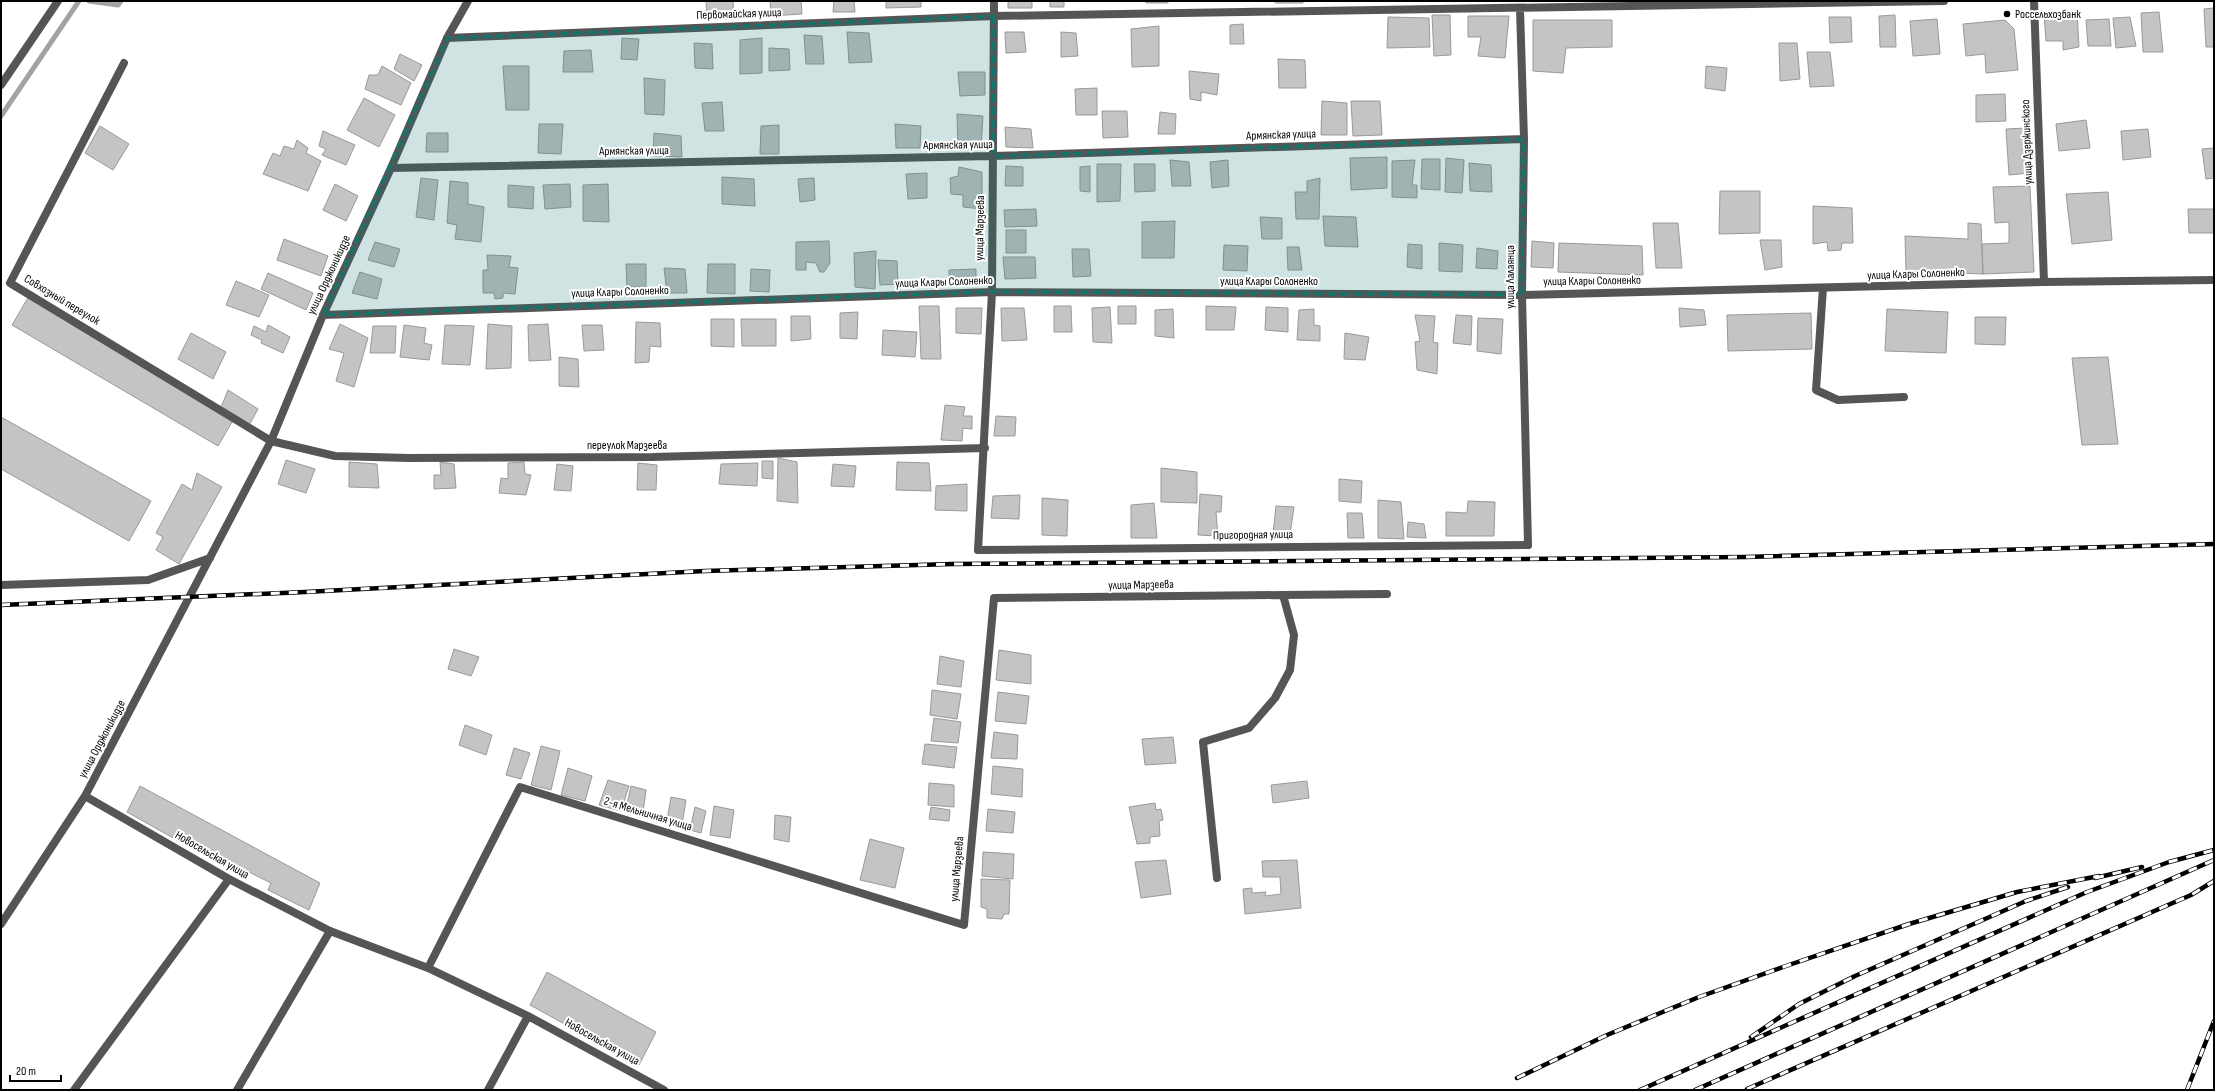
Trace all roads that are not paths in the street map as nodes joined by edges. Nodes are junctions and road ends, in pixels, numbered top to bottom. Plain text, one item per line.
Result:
1 (58, 1) edge
2 (468, 1) edge
3 (994, 1) edge
4 (1944, 1) edge
5 (2034, 1) edge
6 (1520, 9) junction
7 (994, 16) junction
8 (447, 38) junction
9 (124, 63) dead end
10 (1, 85) edge
11 (1524, 140) junction
12 (993, 156) junction
13 (391, 168) junction
14 (2214, 280) edge
15 (2044, 282) junction
16 (1823, 288) junction
17 (992, 292) junction
18 (1522, 295) junction
19 (323, 314) junction
20 (1904, 397) dead end
21 (271, 441) junction
22 (985, 448) junction
23 (1528, 545) joint
24 (978, 550) joint
25 (210, 558) junction
26 (1, 585) edge
27 (1387, 594) dead end
28 (1283, 595) junction
29 (85, 796) junction
30 (1217, 878) dead end
31 (229, 880) junction
32 (1, 924) edge
33 (964, 925) joint
34 (330, 931) junction
35 (428, 968) junction
36 (528, 1016) junction
37 (74, 1090) edge
38 (237, 1090) edge
39 (488, 1090) edge
40 (664, 1090) edge

1 - 10 street
2 - 8 street, улица Орджоникидзе
3 - 7 street, улица Марзеева
4 - 6 street, Первомайская улица
5 - 15 street, улица Дзержинского
6 - 7 street, Первомайская улица
6 - 11 street, улица Лалаянца
7 - 8 street, Первомайская улица
7 - 12 street, улица Марзеева
8 - 13 street, улица Орджоникидзе
9 - 21 street, Совхозный переулок
11 - 12 street, Армянская улица
11 - 18 street, улица Лалаянца
12 - 13 street, Армянская улица
12 - 17 street, улица Марзеева
13 - 19 street, улица Орджоникидзе
14 - 15 street, улица Клары Солоненко
15 - 16 street, улица Клары Солоненко
16 - 18 street, улица Клары Солоненко
16 - 20 street
17 - 18 street, улица Клары Солоненко
17 - 19 street, улица Клары Солоненко
17 - 22 street, улица Марзеева
18 - 23 street, улица Лалаянца
19 - 21 street, улица Орджоникидзе
21 - 22 street, переулок Марзеева
21 - 25 street, улица Орджоникидзе
22 - 24 street, улица Марзеева
23 - 24 street, Пригородная улица
25 - 26 street
25 - 29 street, улица Орджоникидзе
27 - 28 street
28 - 30 street
28 - 33 street, улица Марзеева
29 - 31 street, Новосельская улица
29 - 32 street, улица Орджоникидзе
31 - 34 street, Новосельская улица
31 - 37 street
33 - 35 street, 2-я Мельничная улица
34 - 35 street, Новосельская улица
34 - 38 street
35 - 36 street, Новосельская улица
36 - 39 street
36 - 40 street, Новосельская улица

